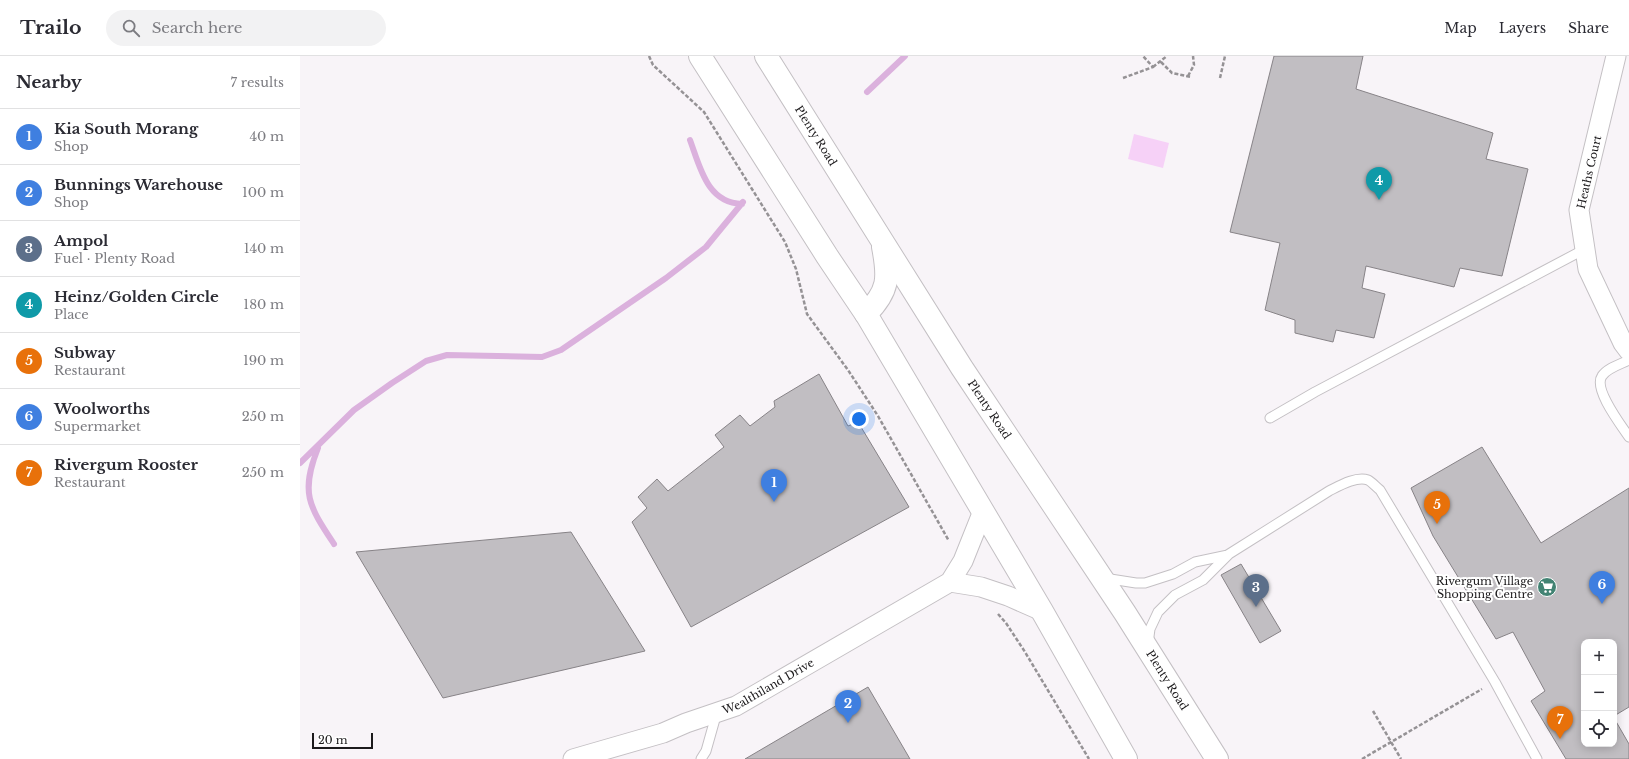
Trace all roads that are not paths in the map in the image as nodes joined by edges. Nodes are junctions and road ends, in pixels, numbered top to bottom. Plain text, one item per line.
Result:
1 (700, 56) edge
2 (766, 56) edge
3 (1616, 56) edge
4 (881, 238) junction
5 (1585, 249) junction
6 (866, 314) junction
7 (1629, 351) edge
8 (1629, 360) edge
9 (1270, 418) dead end
10 (1629, 437) edge
11 (982, 511) junction
12 (1229, 554) junction
13 (1100, 577) junction
14 (950, 582) junction
15 (1042, 611) junction
16 (1148, 651) junction
17 (717, 712) junction
18 (573, 759) edge
19 (701, 759) edge
20 (1126, 759) edge
21 (1217, 759) edge
22 (1537, 759) edge

1 - 6 highway
2 - 4 highway, Plenty Road
3 - 5 street, Heaths Court
4 - 6 highway
4 - 13 highway, Plenty Road
5 - 7 street, Heaths Court
5 - 9 lane
6 - 11 highway
8 - 10 lane
11 - 14 street, Wealthiland Drive
11 - 15 highway
12 - 13 lane
12 - 16 lane
12 - 22 lane
13 - 16 highway, Plenty Road
14 - 15 street
14 - 17 street, Wealthiland Drive
15 - 20 highway
16 - 21 highway, Plenty Road
17 - 18 street, Wealthiland Drive
17 - 19 lane

